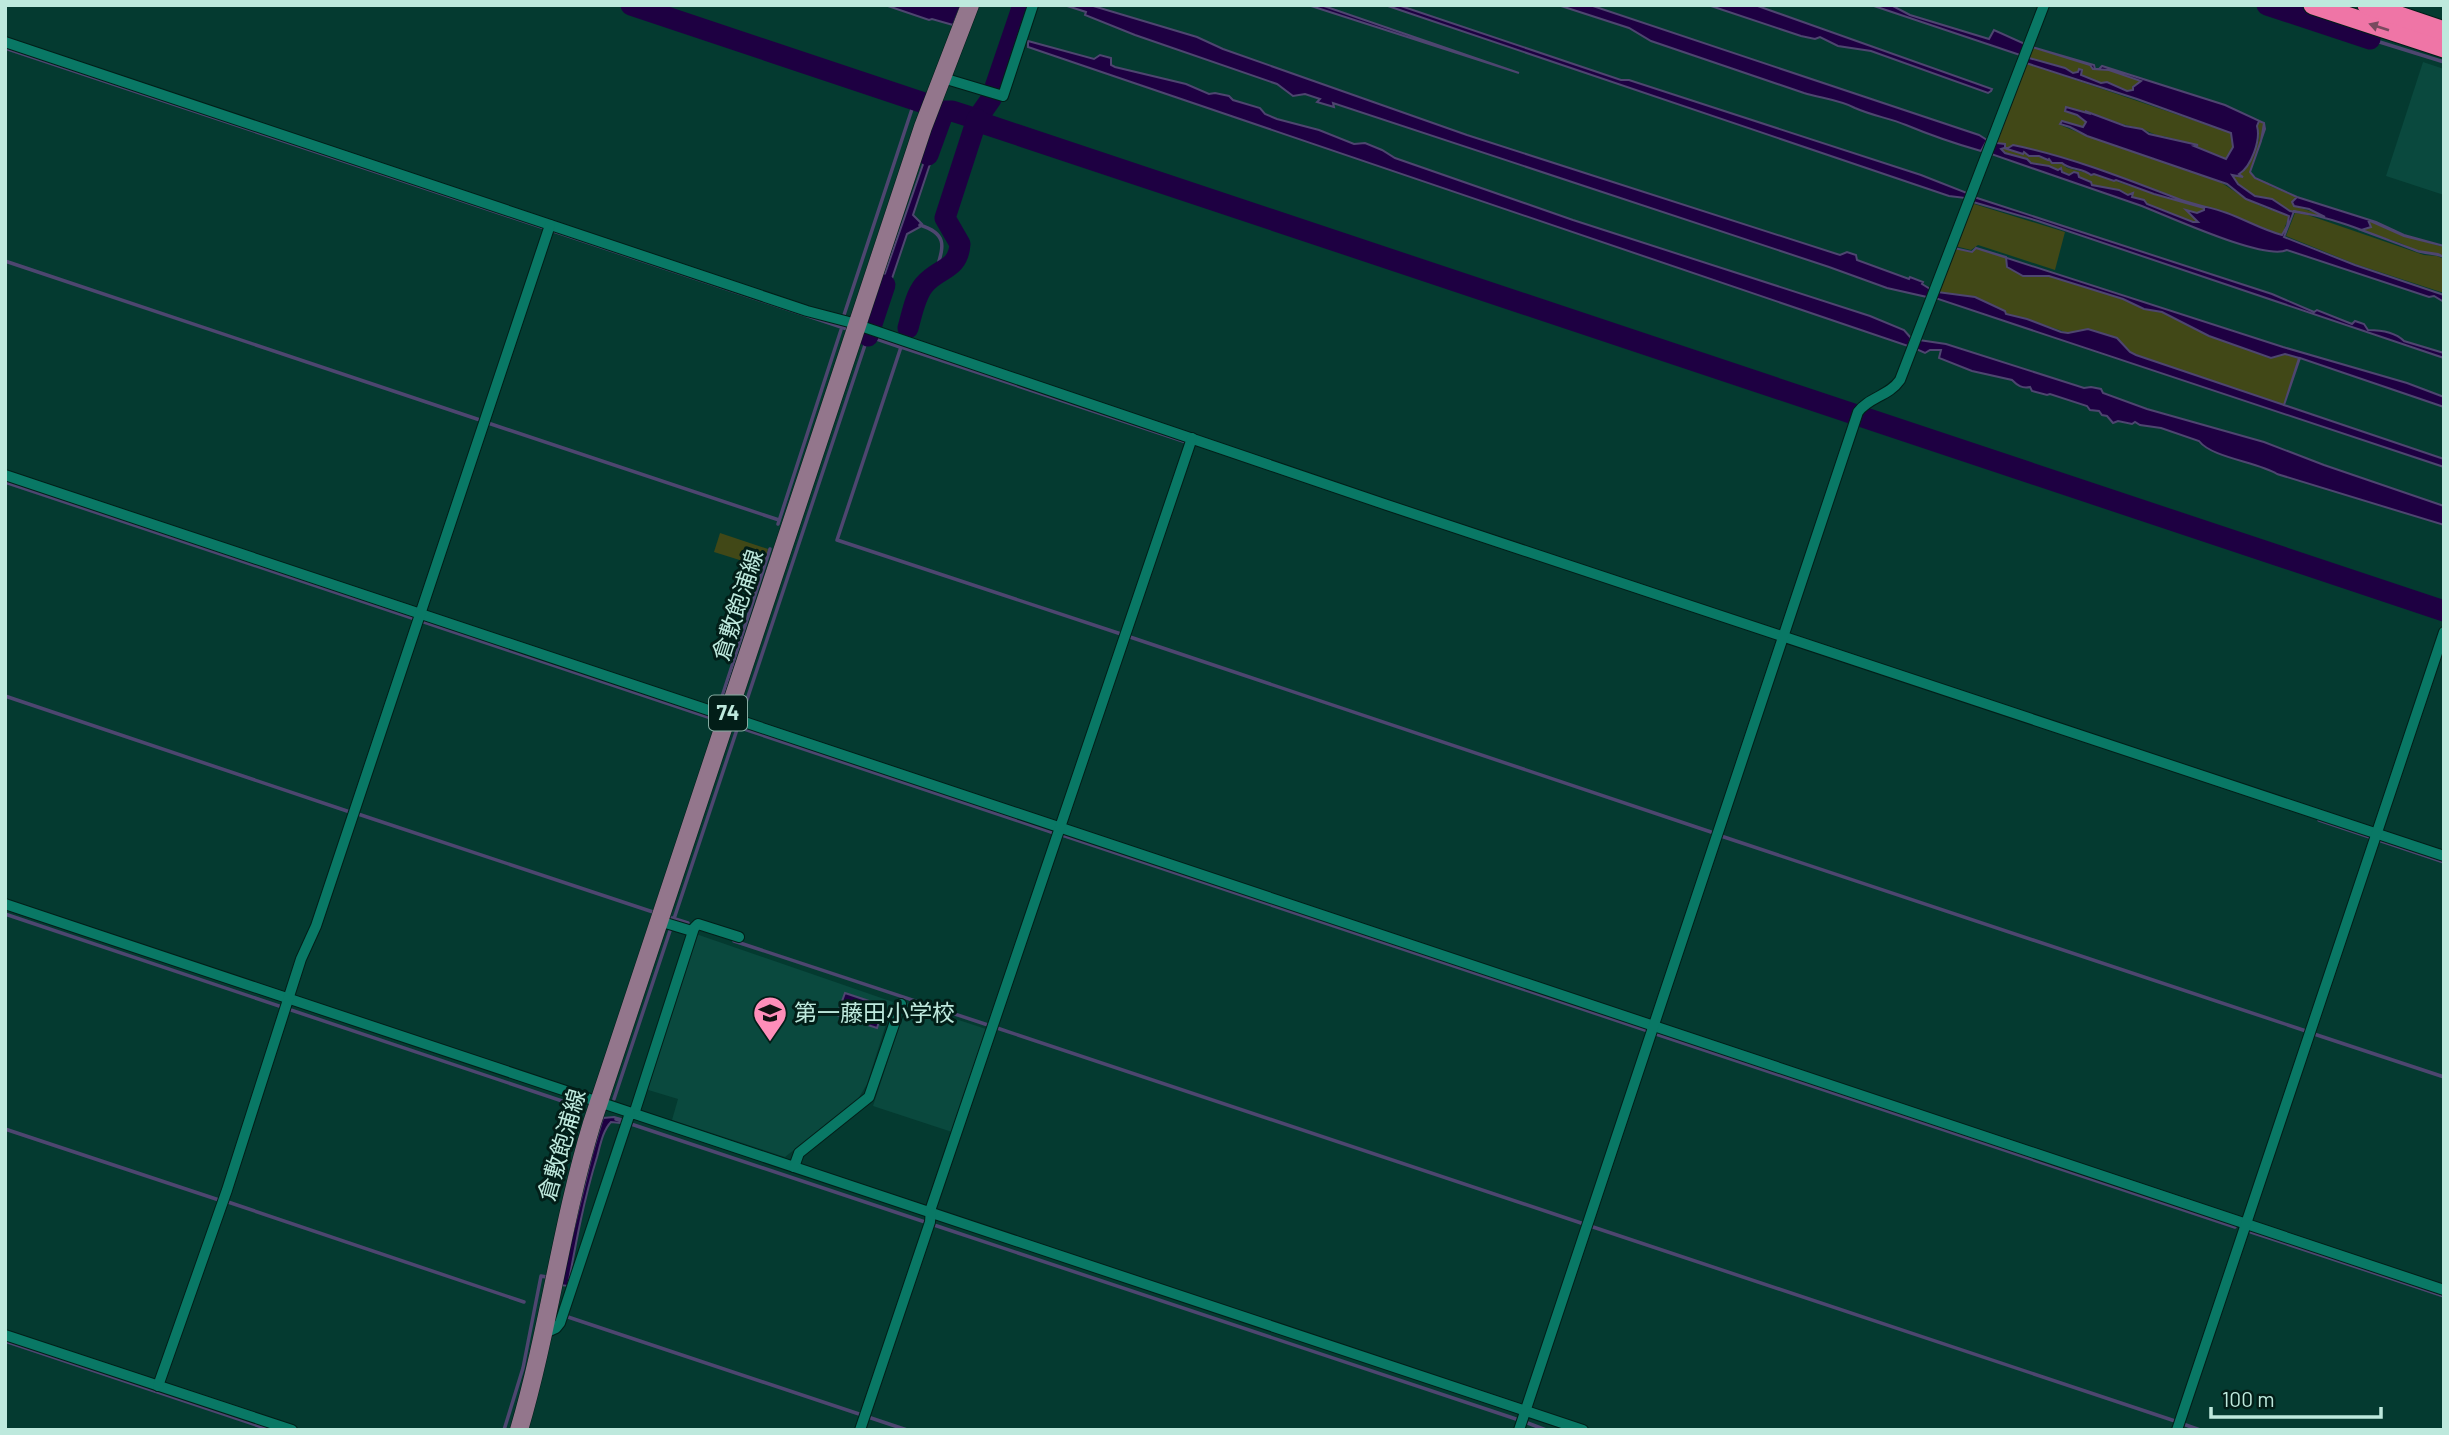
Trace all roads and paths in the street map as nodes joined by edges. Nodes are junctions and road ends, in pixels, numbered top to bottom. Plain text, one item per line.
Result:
1 (970, 5) edge
2 (1033, 5) edge
3 (2044, 5) edge
4 (2313, 5) edge
5 (2367, 5) edge
6 (2444, 31) edge
7 (5, 41) edge
8 (2444, 48) edge
9 (943, 78) junction
10 (549, 229) junction
11 (857, 325) junction
12 (1192, 438) junction
13 (5, 475) edge
14 (418, 618) junction
15 (2444, 632) edge
16 (1783, 640) junction
17 (736, 719) junction
18 (1060, 828) junction
19 (2375, 837) junction
20 (2444, 856) edge
21 (5, 904) edge
22 (669, 924) junction
23 (692, 932) junction
24 (739, 937) dead end
25 (901, 1004) dead end
26 (287, 1005) junction
27 (1653, 1026) junction
28 (599, 1103) junction
29 (629, 1118) junction
30 (794, 1167) junction
31 (931, 1213) junction
32 (2246, 1223) junction
33 (2444, 1290) edge
34 (543, 1334) junction
35 (5, 1335) edge
36 (158, 1386) junction
37 (1525, 1410) junction
38 (292, 1430) edge
39 (519, 1430) edge
40 (860, 1430) edge
41 (1518, 1430) edge
42 (1583, 1430) edge
43 (2177, 1430) edge

1 - 9 main road, 倉敷飽浦線 / 74
2 - 9 street
3 - 16 street
8 -> 4 highway
5 - 6 highway
7 - 10 street
9 - 11 main road, 倉敷飽浦線 / 74
10 - 11 street
10 - 14 street
11 - 12 street
11 - 17 main road, 倉敷飽浦線 / 74
12 - 16 street
12 - 18 street
13 - 14 street
14 - 17 street
14 - 26 street
15 - 19 street
16 - 19 street
16 - 27 street
17 - 18 street
17 - 22 main road, 倉敷飽浦線 / 74
18 - 27 street
18 - 31 street
19 - 20 street
19 - 32 street
21 - 26 street
22 - 23 street
22 - 28 main road, 倉敷飽浦線 / 74
23 - 24 street
23 - 29 street
25 - 30 street
26 - 28 street
26 - 36 street
27 - 32 street
27 - 37 street
28 - 29 street
28 - 34 main road, 倉敷飽浦線 / 74
29 - 30 street
29 - 34 street
30 - 31 street
31 - 37 street
31 - 40 street
32 - 33 street
32 - 43 street
34 - 39 main road, 倉敷飽浦線 / 74
35 - 36 street
36 - 38 street
37 - 41 street
37 - 42 street

